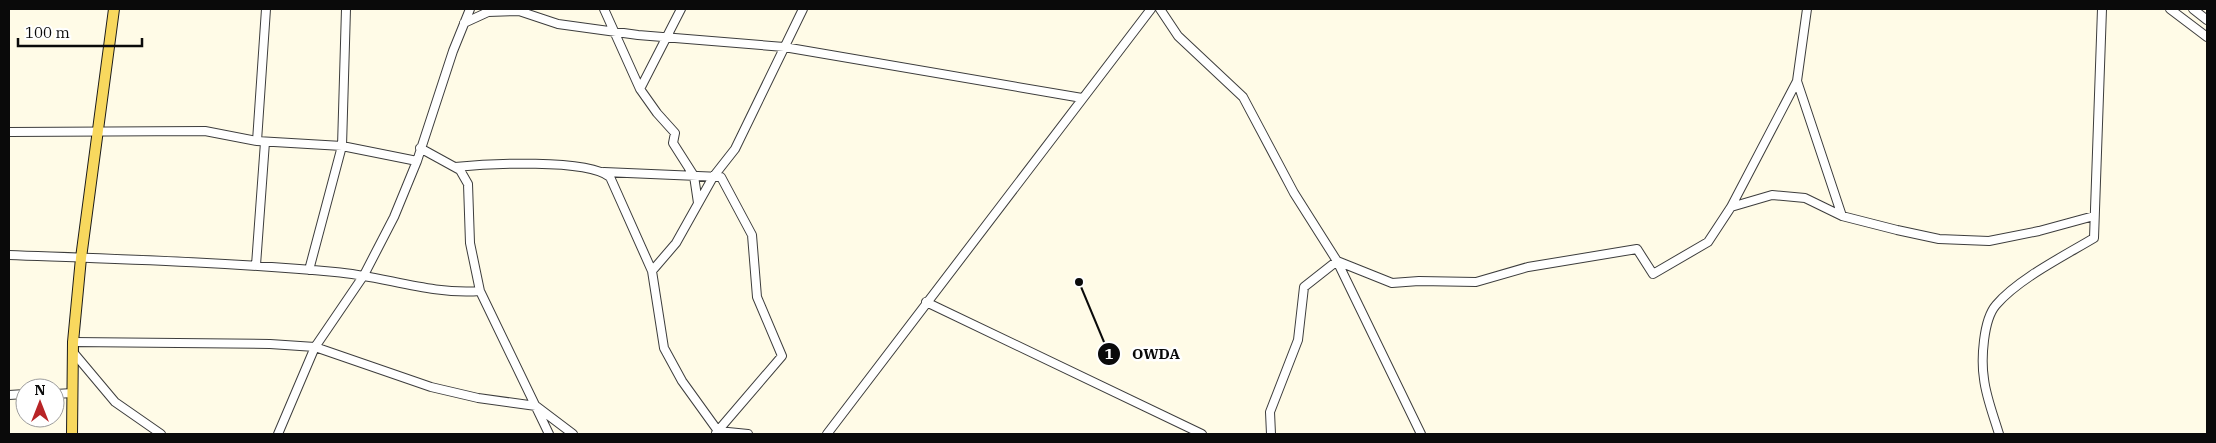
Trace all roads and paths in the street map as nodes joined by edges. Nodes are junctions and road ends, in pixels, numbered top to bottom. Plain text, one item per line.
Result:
1 (114, 9) edge
2 (266, 9) edge
3 (346, 9) edge
4 (470, 9) edge
5 (604, 9) edge
6 (682, 9) edge
7 (803, 9) edge
8 (1151, 9) edge
9 (1160, 9) edge
10 (1808, 9) edge
11 (2102, 9) edge
12 (2170, 9) edge
13 (2193, 9) edge
14 (2207, 20) edge
15 (464, 23) junction
16 (615, 32) junction
17 (2207, 37) edge
18 (667, 38) junction
19 (784, 47) junction
20 (1797, 81) junction
21 (640, 89) junction
22 (1082, 98) junction
23 (99, 131) junction
24 (9, 132) edge
25 (261, 141) junction
26 (342, 146) junction
27 (420, 148) junction
28 (417, 161) junction
29 (455, 167) junction
30 (604, 172) junction
31 (694, 176) junction
32 (713, 177) junction
33 (698, 203) junction
34 (1731, 207) junction
35 (1842, 216) junction
36 (2094, 216) junction
37 (9, 255) edge
38 (81, 258) junction
39 (1338, 261) junction
40 (256, 265) junction
41 (309, 270) junction
42 (652, 271) junction
43 (364, 275) junction
44 (480, 291) junction
45 (926, 302) junction
46 (73, 347) junction
47 (315, 347) junction
48 (65, 393) edge
49 (73, 393) junction
50 (536, 406) junction
51 (716, 432) edge
52 (72, 434) edge
53 (161, 434) edge
54 (278, 434) edge
55 (549, 434) edge
56 (573, 434) edge
57 (748, 434) edge
58 (827, 434) edge
59 (1202, 434) edge
60 (1271, 434) edge
61 (1421, 434) edge
62 (2000, 434) edge

1 - 23 main road
2 - 25 street
3 - 26 street
4 - 15 street
5 - 16 street
6 - 18 street
7 - 19 street
8 - 22 street
9 - 39 street
10 - 20 street
11 - 36 street
12 - 17 street
13 - 14 street
15 - 16 street
15 - 27 street
16 - 18 street
16 - 21 street
18 - 19 street
18 - 21 street
19 - 22 street
19 - 32 street
20 - 34 street
20 - 35 street
21 - 31 street
22 - 45 street
23 - 24 street
23 - 25 street
23 - 38 main road
25 - 26 street
25 - 40 street
26 - 28 street
26 - 41 street
27 - 28 street
27 - 29 street
28 - 43 street
29 - 30 street
29 - 44 street
30 - 31 street
30 - 42 street
31 - 32 street
31 - 33 street
32 - 33 street
32 - 51 street
33 - 42 street
34 - 35 street
34 - 39 street
35 - 36 street
36 - 62 street
37 - 38 street
38 - 40 street
38 - 46 main road
39 - 60 street
39 - 61 street
40 - 41 street
41 - 43 street
42 - 51 street
43 - 44 street
43 - 47 street
44 - 50 street
45 - 58 street
45 - 59 street
46 - 47 street
46 - 49 main road
46 - 53 street
47 - 50 street
47 - 54 street
48 - 49 street
49 - 52 main road
50 - 55 street
50 - 56 street
51 - 57 street

